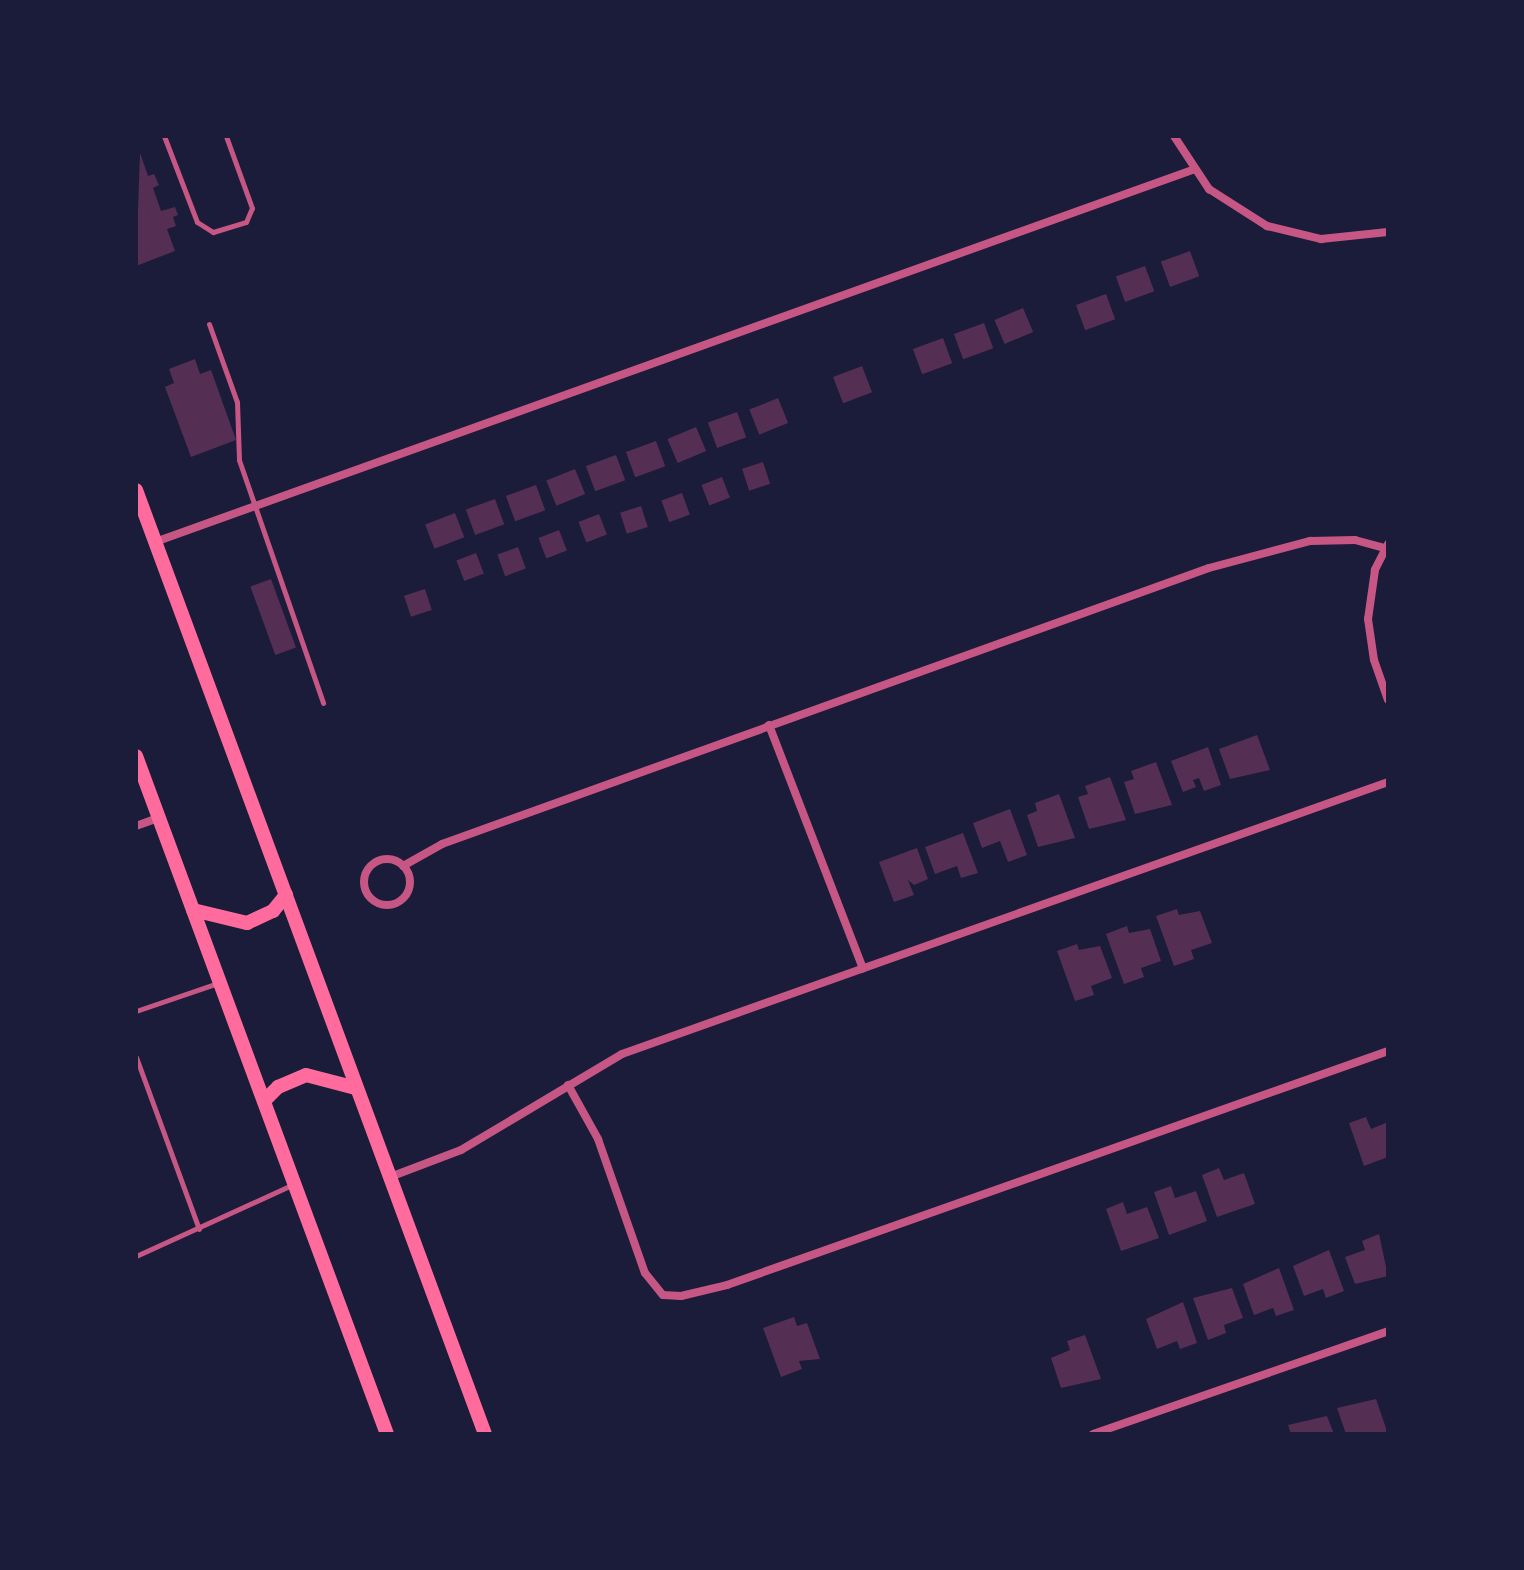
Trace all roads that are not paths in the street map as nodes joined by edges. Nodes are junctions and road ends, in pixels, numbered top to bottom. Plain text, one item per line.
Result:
1 (164, 136) edge
2 (226, 136) edge
3 (1174, 136) edge
4 (1192, 170) junction
5 (1388, 232) edge
6 (209, 324) dead end
7 (136, 490) edge
8 (255, 507) junction
9 (155, 542) junction
10 (1386, 546) edge
11 (1388, 700) edge
12 (323, 703) dead end
13 (769, 725) junction
14 (136, 756) edge
15 (1388, 782) edge
16 (158, 818) junction
17 (136, 826) edge
18 (403, 866) junction
19 (286, 895) junction
20 (193, 910) junction
21 (863, 968) junction
22 (219, 982) junction
23 (136, 1011) edge
24 (1388, 1051) edge
25 (136, 1057) edge
26 (568, 1085) junction
27 (356, 1088) junction
28 (264, 1101) junction
29 (390, 1177) junction
30 (295, 1184) junction
31 (199, 1229) junction
32 (136, 1256) edge
33 (1388, 1331) edge
34 (387, 1434) edge
35 (485, 1434) edge
36 (1093, 1434) edge

1 - 2 lane
3 - 4 street
4 - 5 street
4 - 8 street
6 - 8 lane
7 - 9 main road
8 - 9 street
8 - 12 lane
9 - 19 main road
10 - 11 street
10 - 13 street
13 - 18 street
13 - 21 street
14 - 16 main road
15 - 21 street
16 - 17 street
16 - 20 main road
18 - 18 street
19 - 20 main road
19 - 27 main road
20 - 22 main road
21 - 26 street
22 - 23 lane
22 - 28 main road
24 - 26 street
25 - 31 lane
26 - 29 street
27 - 28 main road
27 - 29 main road
28 - 30 main road
29 - 35 main road
30 - 31 lane
30 - 34 main road
31 - 32 lane
33 - 36 street

